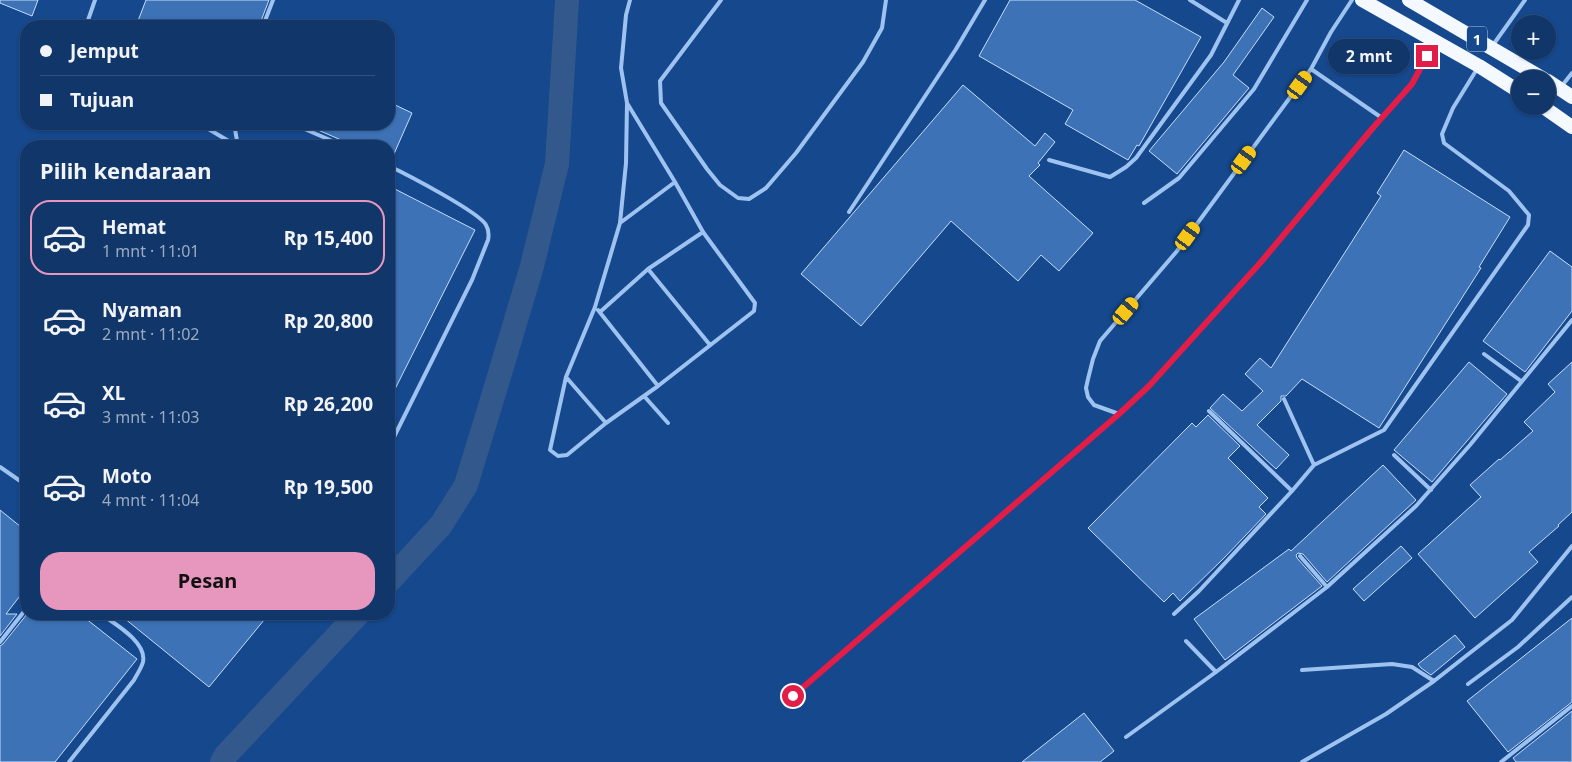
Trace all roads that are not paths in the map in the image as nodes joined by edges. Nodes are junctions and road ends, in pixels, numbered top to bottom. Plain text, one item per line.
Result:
1 (95, 0) edge
2 (273, 0) edge
3 (630, 0) edge
4 (720, 0) edge
5 (886, 0) edge
6 (985, 0) edge
7 (1190, 0) edge
8 (1239, 0) edge
9 (1306, 0) edge
10 (1352, 0) edge
11 (1362, 0) edge
12 (1409, 0) edge
13 (1525, 0) edge
14 (88, 20) edge
15 (265, 20) edge
16 (1227, 23) junction
17 (1435, 42) junction
18 (1492, 48) junction
19 (1479, 66) junction
20 (1311, 69) junction
21 (1529, 70) edge
22 (1572, 73) edge
23 (1511, 86) edge
24 (1556, 86) edge
25 (1560, 88) junction
26 (1572, 97) edge
27 (627, 102) junction
28 (1555, 115) edge
29 (1382, 118) junction
30 (1572, 127) edge
31 (210, 130) edge
32 (306, 130) edge
33 (227, 140) edge
34 (328, 140) edge
35 (1049, 160) dead end
36 (395, 169) edge
37 (675, 182) junction
38 (1144, 204) dead end
39 (849, 212) dead end
40 (620, 224) junction
41 (703, 232) junction
42 (648, 269) junction
43 (595, 307) junction
44 (600, 312) junction
45 (1572, 320) edge
46 (710, 345) junction
47 (1484, 354) dead end
48 (566, 377) junction
49 (1521, 381) junction
50 (658, 386) junction
51 (644, 396) junction
52 (1284, 399) dead end
53 (1209, 411) dead end
54 (1119, 414) junction
55 (606, 423) junction
56 (668, 423) dead end
57 (395, 435) edge
58 (1394, 455) dead end
59 (1314, 465) junction
60 (0, 467) edge
61 (20, 481) edge
62 (1431, 490) junction
63 (1292, 492) junction
64 (1572, 546) edge
65 (1300, 556) dead end
66 (1327, 587) junction
67 (1572, 597) edge
68 (1174, 614) dead end
69 (20, 617) edge
70 (109, 620) edge
71 (1186, 640) dead end
72 (0, 642) edge
73 (1302, 670) dead end
74 (1216, 672) junction
75 (1434, 681) junction
76 (1468, 684) dead end
77 (793, 696) dead end
78 (1572, 706) edge
79 (1126, 737) dead end
80 (69, 762) edge
81 (1302, 762) edge
82 (1501, 762) edge

1 - 14 lane
2 - 15 lane
3 - 27 lane
4 - 5 lane
6 - 39 lane
7 - 16 lane
8 - 16 lane
9 - 38 lane
10 - 20 lane
11 - 17 highway, 1
12 - 18 highway, 1
13 - 18 lane
16 - 35 lane
17 - 19 highway, 1
17 - 29 lane
18 - 21 highway, 1
19 - 23 highway, 1
19 - 59 lane
20 - 29 lane
20 - 54 lane
22 - 25 lane
24 - 25 highway, 1
25 - 26 highway, 1
27 - 37 lane
27 - 40 lane
28 - 30 highway
29 - 54 lane
31 - 33 lane
32 - 34 lane
36 - 57 lane
37 - 40 lane
37 - 41 lane
40 - 43 lane
41 - 42 lane
41 - 46 lane
42 - 44 lane
42 - 46 lane
43 - 44 lane
43 - 48 lane
44 - 50 lane
45 - 49 lane
46 - 50 lane
47 - 49 lane
48 - 55 lane
48 - 55 lane
49 - 62 lane
50 - 51 lane
51 - 55 lane
51 - 56 lane
52 - 59 lane
53 - 63 lane
54 - 77 lane
58 - 62 lane
59 - 63 lane
60 - 61 lane
62 - 66 lane
63 - 68 lane
64 - 75 lane
65 - 66 lane
66 - 74 lane
67 - 76 lane
69 - 72 lane
70 - 80 lane
71 - 74 lane
73 - 75 lane
74 - 79 lane
75 - 81 lane
78 - 82 lane

